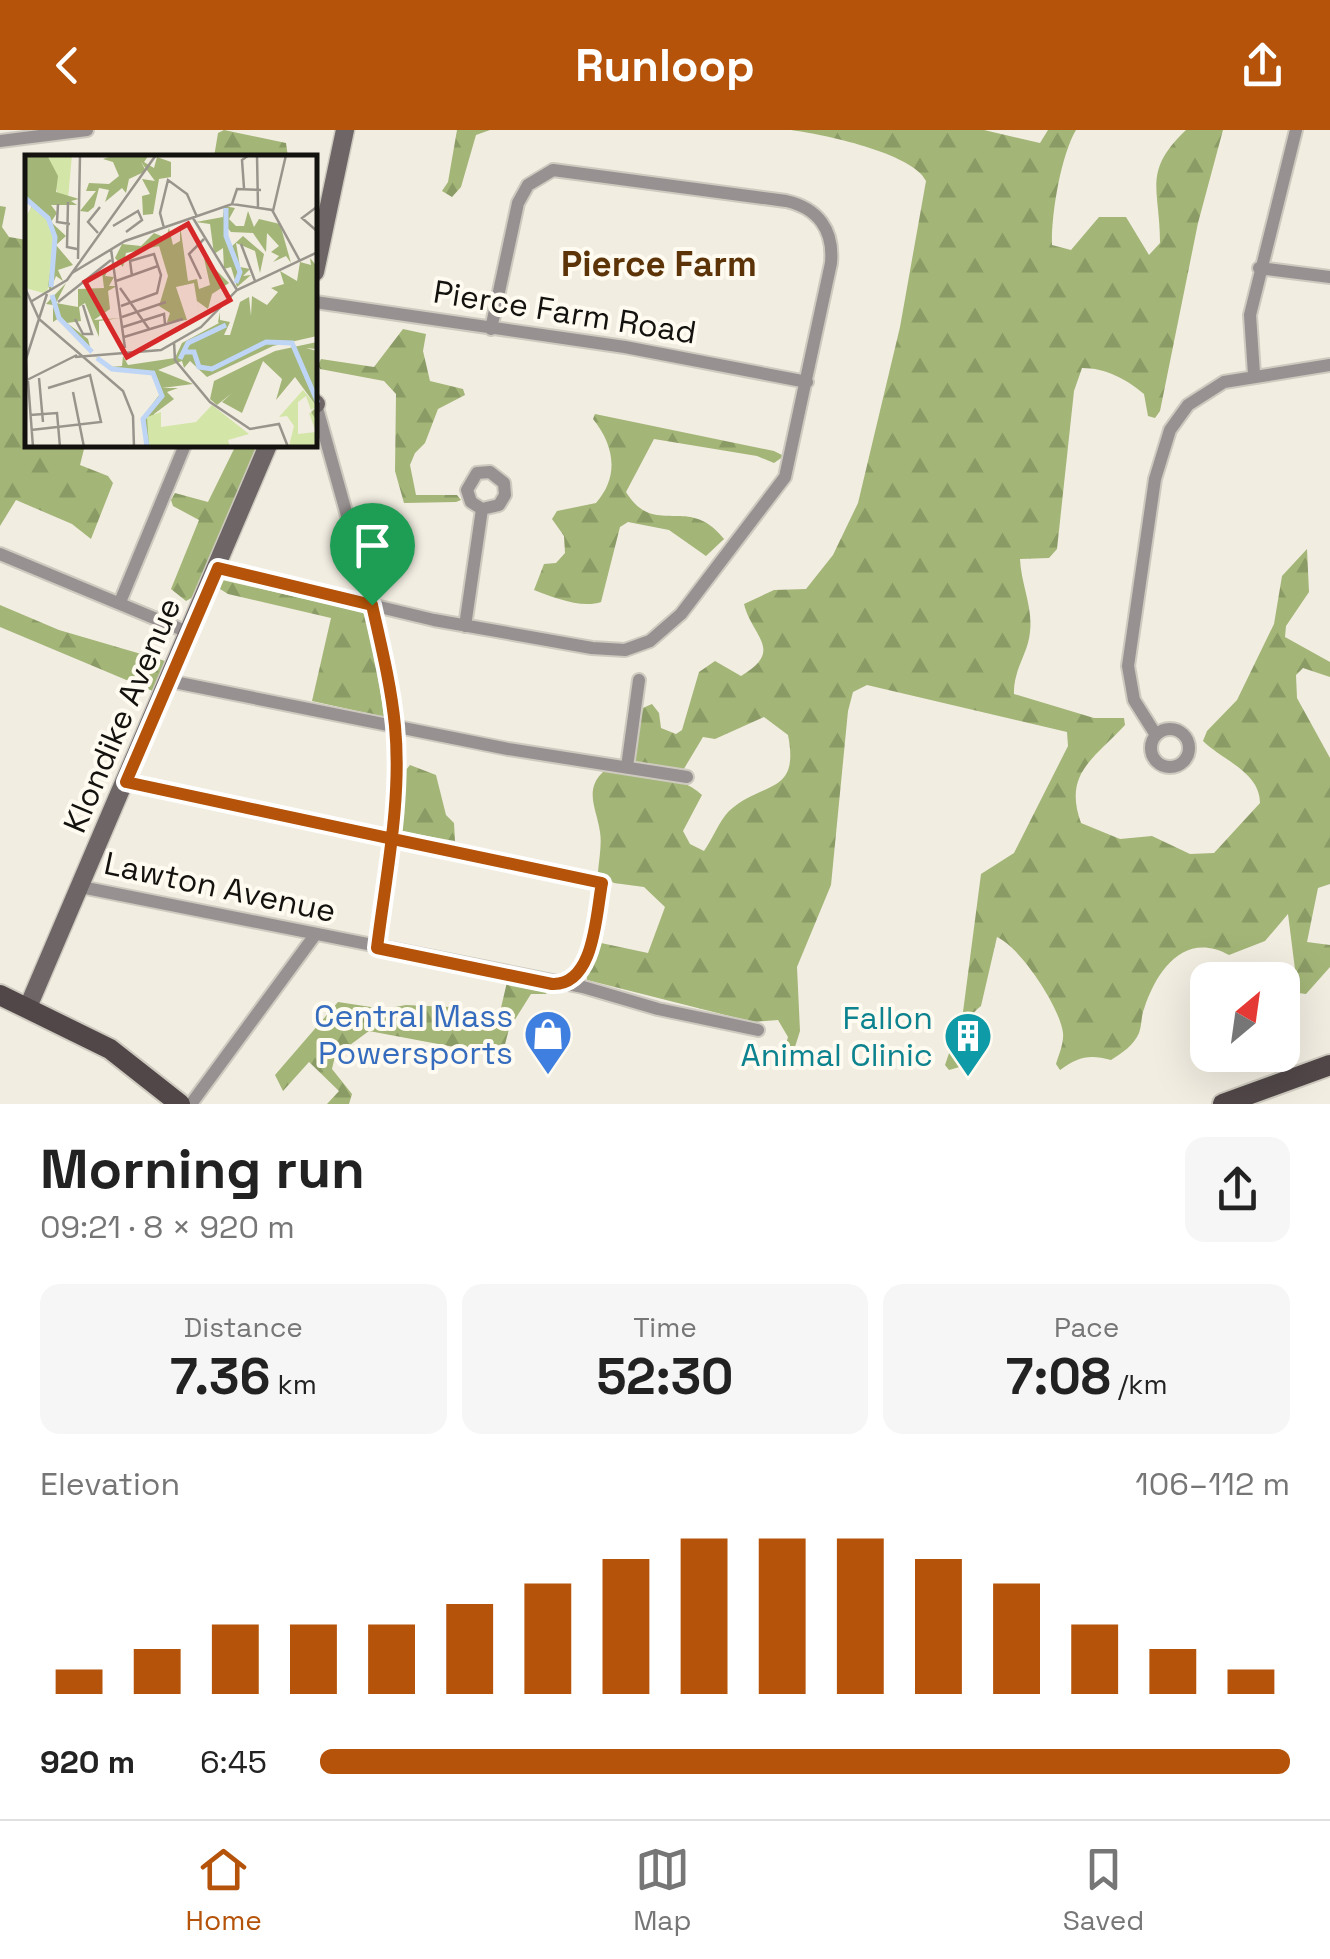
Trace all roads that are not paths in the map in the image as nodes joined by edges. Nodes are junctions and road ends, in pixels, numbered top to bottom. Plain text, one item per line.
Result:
1 (86, 130) edge
2 (345, 130) edge
3 (1296, 130) edge
4 (0, 142) edge
5 (318, 258) edge
6 (1259, 268) junction
7 (1330, 277) edge
8 (318, 302) edge
9 (492, 328) junction
10 (1330, 365) edge
11 (1254, 374) junction
12 (806, 382) junction
13 (318, 414) edge
14 (184, 448) edge
15 (267, 448) edge
16 (482, 509) dead end
17 (0, 554) edge
18 (218, 568) junction
19 (120, 602) junction
20 (372, 605) junction
21 (465, 626) junction
22 (190, 632) junction
23 (638, 680) dead end
24 (170, 681) junction
25 (395, 726) junction
26 (1156, 735) dead end
27 (627, 767) junction
28 (687, 777) dead end
29 (126, 782) junction
30 (390, 838) junction
31 (81, 887) junction
32 (315, 935) junction
33 (377, 948) junction
34 (559, 985) junction
35 (0, 995) edge
36 (28, 1007) junction
37 (758, 1030) dead end
38 (1330, 1065) edge
39 (180, 1104) edge
40 (190, 1104) edge
41 (1222, 1104) edge

1 - 4 street
2 - 5 street
3 - 6 street
6 - 7 street
6 - 11 street
8 - 9 street, Pierce Farm Road
9 - 12 street, Pierce Farm Road
9 - 12 street
10 - 11 street
11 - 26 street
12 - 21 street
13 - 20 street
14 - 19 street
15 - 18 street, Klondike Avenue
16 - 21 street
17 - 19 street
18 - 20 street
18 - 22 street, Klondike Avenue
19 - 22 street
20 - 21 street
20 - 25 street
22 - 24 street, Klondike Avenue
23 - 27 street
24 - 25 street
24 - 29 street, Klondike Avenue
25 - 27 street
25 - 30 street
27 - 28 street
29 - 30 street
29 - 31 street, Klondike Avenue
30 - 33 street
30 - 34 street
31 - 32 street, Lawton Avenue
31 - 36 street, Klondike Avenue
32 - 33 street, Lawton Avenue
32 - 40 street
33 - 34 street, Lawton Avenue
34 - 37 street, Lawton Avenue
35 - 36 main road
36 - 39 main road
38 - 41 main road

